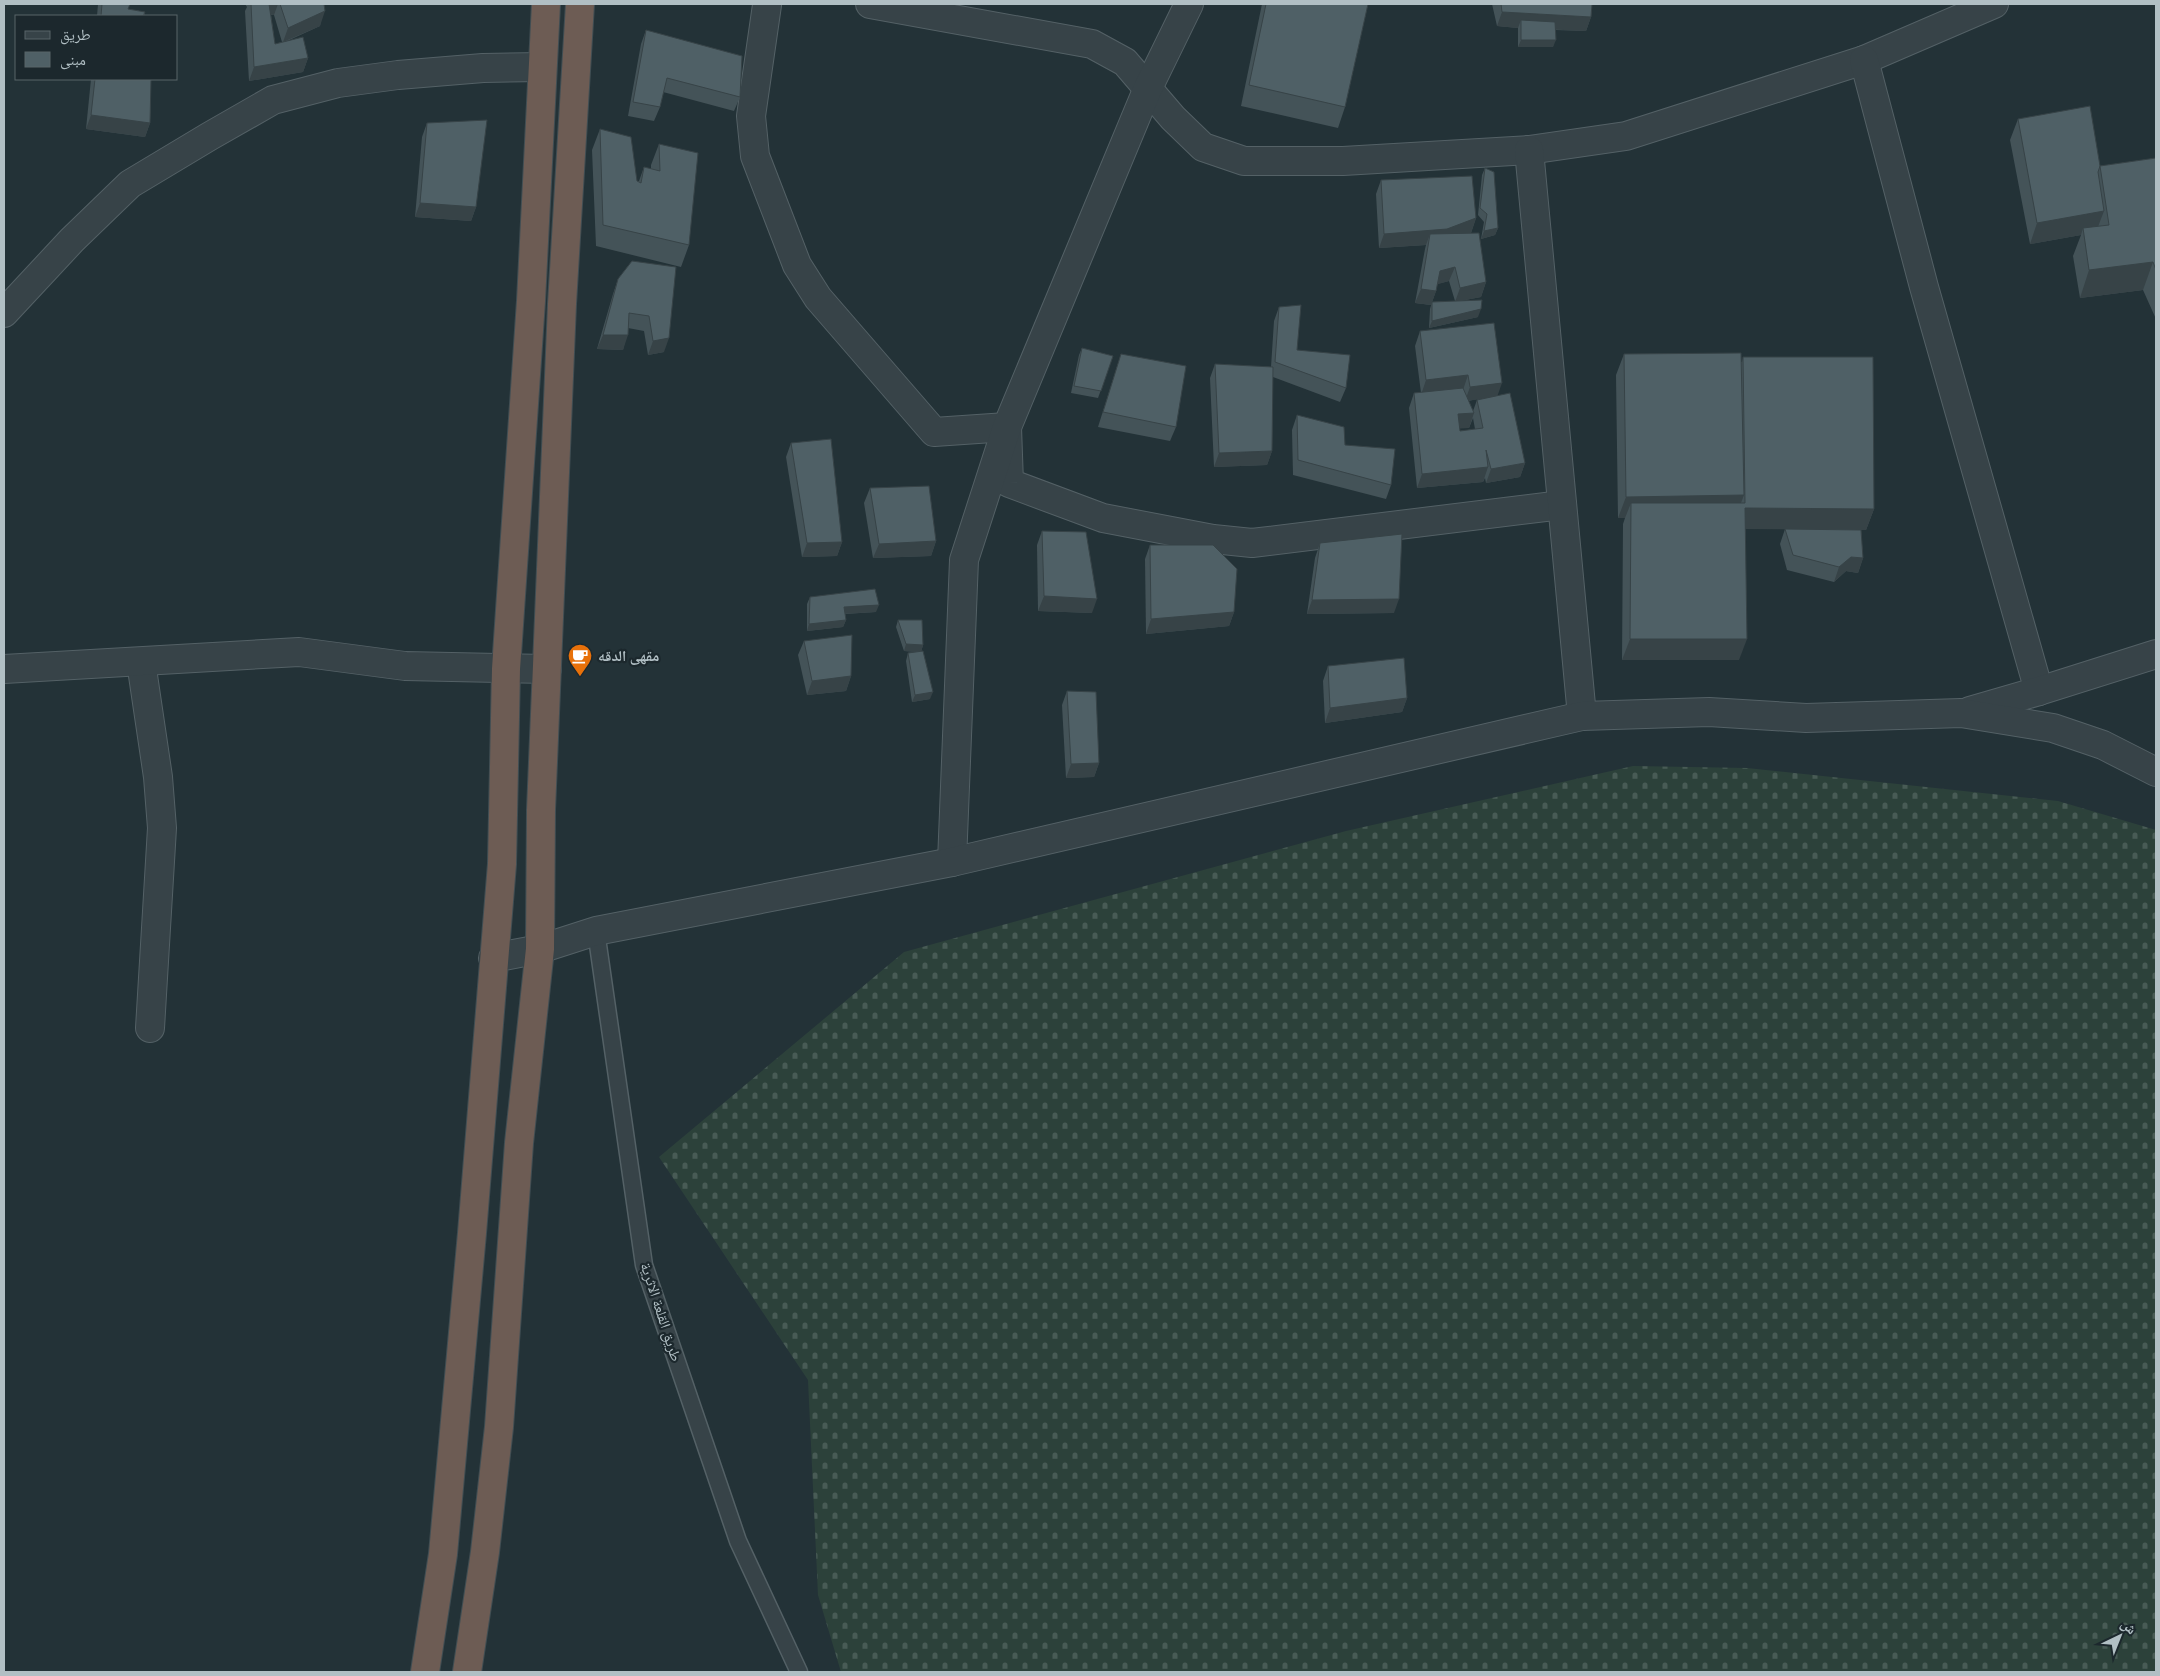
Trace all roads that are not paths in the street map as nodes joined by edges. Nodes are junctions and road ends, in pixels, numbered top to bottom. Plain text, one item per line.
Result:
1 (546, 4) edge
2 (580, 4) edge
3 (765, 4) edge
4 (870, 4) edge
5 (1188, 4) edge
6 (1994, 4) edge
7 (1864, 60) junction
8 (542, 67) junction
9 (1148, 88) junction
10 (1528, 150) junction
11 (4, 313) edge
12 (1007, 427) junction
13 (1562, 505) junction
14 (2156, 654) edge
15 (141, 662) junction
16 (4, 669) edge
17 (506, 669) junction
18 (547, 669) junction
19 (2039, 691) junction
20 (1961, 713) junction
21 (1582, 716) junction
22 (2156, 772) edge
23 (952, 862) junction
24 (596, 931) junction
25 (540, 949) junction
26 (493, 958) junction
27 (150, 1028) dead end
28 (425, 1672) edge
29 (467, 1672) edge
30 (799, 1672) edge

1 - 8 highway
2 - 18 highway
3 - 12 street
4 - 9 street
5 - 9 street
6 - 7 street
7 - 10 street
7 - 19 street
8 - 11 street
8 - 17 highway
9 - 10 street
9 - 12 street
10 - 13 street
12 - 13 street
12 - 23 street
13 - 21 street
14 - 19 street
15 - 16 street
15 - 17 street
15 - 27 street
17 - 18 street
17 - 26 highway
18 - 25 highway
19 - 20 street
20 - 21 street
20 - 22 street
21 - 23 street
23 - 24 street
24 - 25 street
24 - 30 lane, طريق القلعة الاثرية
25 - 26 street
25 - 29 highway
26 - 28 highway

